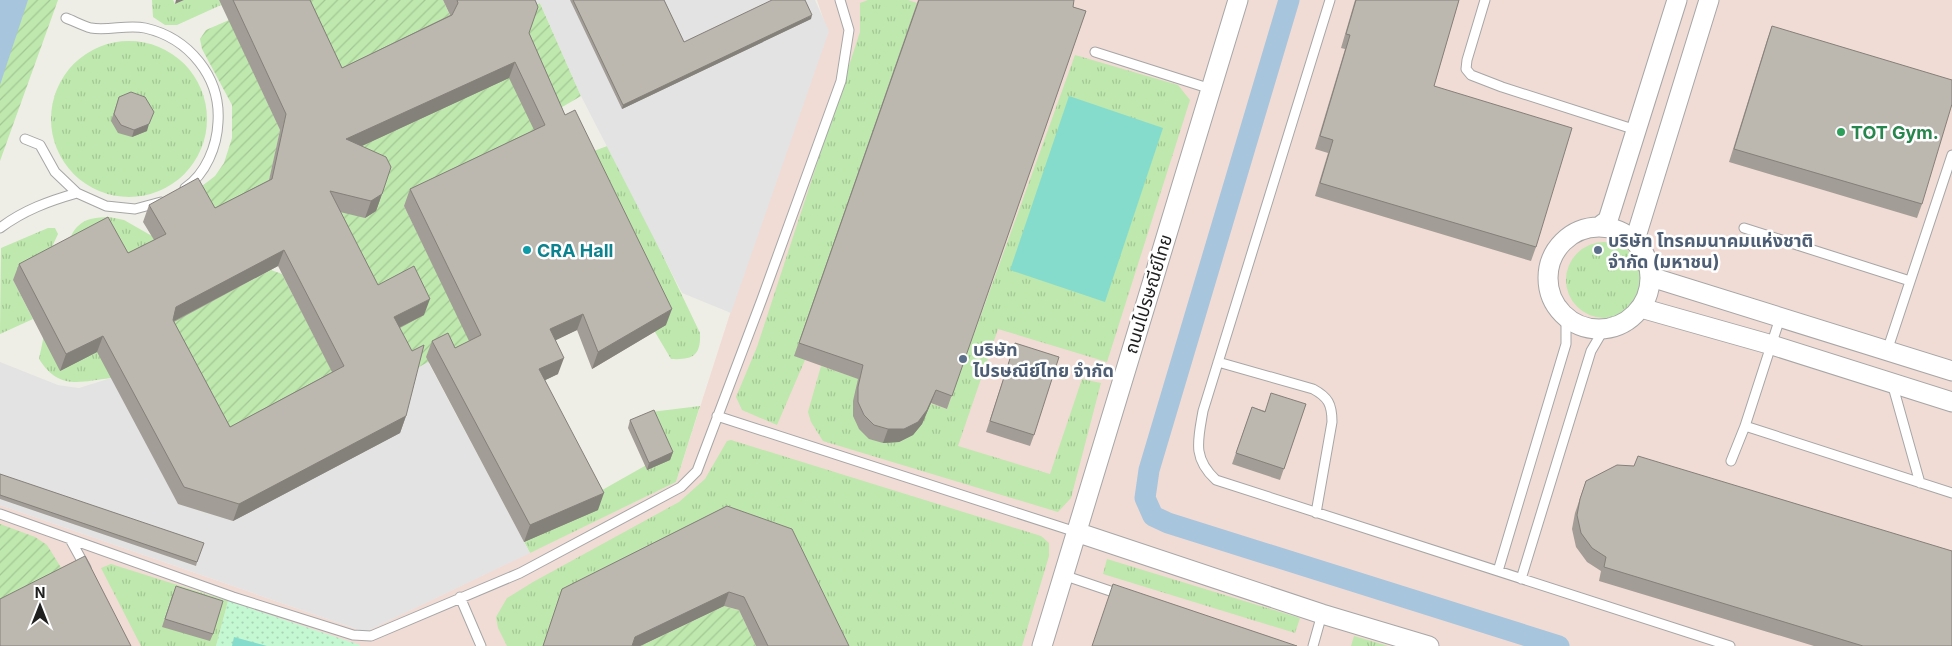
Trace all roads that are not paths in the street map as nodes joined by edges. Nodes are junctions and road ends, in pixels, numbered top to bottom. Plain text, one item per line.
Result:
1 (840, 0) edge
2 (1238, 0) edge
3 (1330, 0) edge
4 (1485, 0) edge
5 (1677, 0) edge
6 (1709, 0) edge
7 (66, 18) dead end
8 (1095, 52) dead end
9 (1211, 89) junction
10 (1636, 130) junction
11 (26, 139) dead end
12 (1952, 154) edge
13 (77, 194) junction
14 (1600, 226) junction
15 (0, 228) edge
16 (1744, 228) dead end
17 (1635, 240) junction
18 (1651, 277) junction
19 (1910, 281) junction
20 (1641, 308) junction
21 (1566, 317) junction
22 (1780, 318) junction
23 (1604, 329) junction
24 (1772, 345) junction
25 (1887, 351) junction
26 (1218, 362) junction
27 (1952, 371) edge
28 (1892, 383) junction
29 (1952, 402) edge
30 (717, 416) junction
31 (1745, 426) junction
32 (1731, 461) dead end
33 (1920, 483) junction
34 (1952, 493) edge
35 (1316, 513) junction
36 (0, 514) edge
37 (1076, 532) junction
38 (70, 539) junction
39 (1498, 571) junction
40 (1063, 575) junction
41 (1521, 579) junction
42 (93, 580) edge
43 (460, 597) junction
44 (1129, 598) edge
45 (1322, 614) junction
46 (1421, 645) edge
47 (481, 646) edge
48 (1042, 646) edge
49 (1313, 646) edge
50 (1730, 646) edge

1 - 30 lane
2 - 9 street, ถนนไปรษณีย์ไทย
3 - 26 lane
4 - 10 lane
5 - 10 street
6 - 17 street
7 - 13 lane
8 - 9 lane
9 - 37 street, ถนนไปรษณีย์ไทย
10 - 14 street
11 - 13 lane
12 - 19 lane
13 - 15 lane
14 - 17 street
14 - 21 street
16 - 19 lane
17 - 18 street
18 - 20 street
18 - 22 street
19 - 25 lane
20 - 23 street
20 - 24 street
21 - 23 street
21 - 39 lane
22 - 24 lane
22 - 25 street
23 - 41 lane
24 - 28 street
24 - 31 lane
25 - 27 street
26 - 35 lane
26 - 35 lane
28 - 29 street
28 - 33 lane
30 - 37 lane
30 - 43 lane
31 - 32 lane
31 - 33 lane
33 - 34 lane
35 - 39 lane
36 - 38 lane
37 - 40 street, ถนนไปรษณีย์ไทย
37 - 45 street
38 - 42 lane
38 - 43 lane
39 - 41 lane
40 - 44 lane
40 - 48 street, ถนนไปรษณีย์ไทย
41 - 50 lane
43 - 47 lane
45 - 46 street
45 - 49 lane

